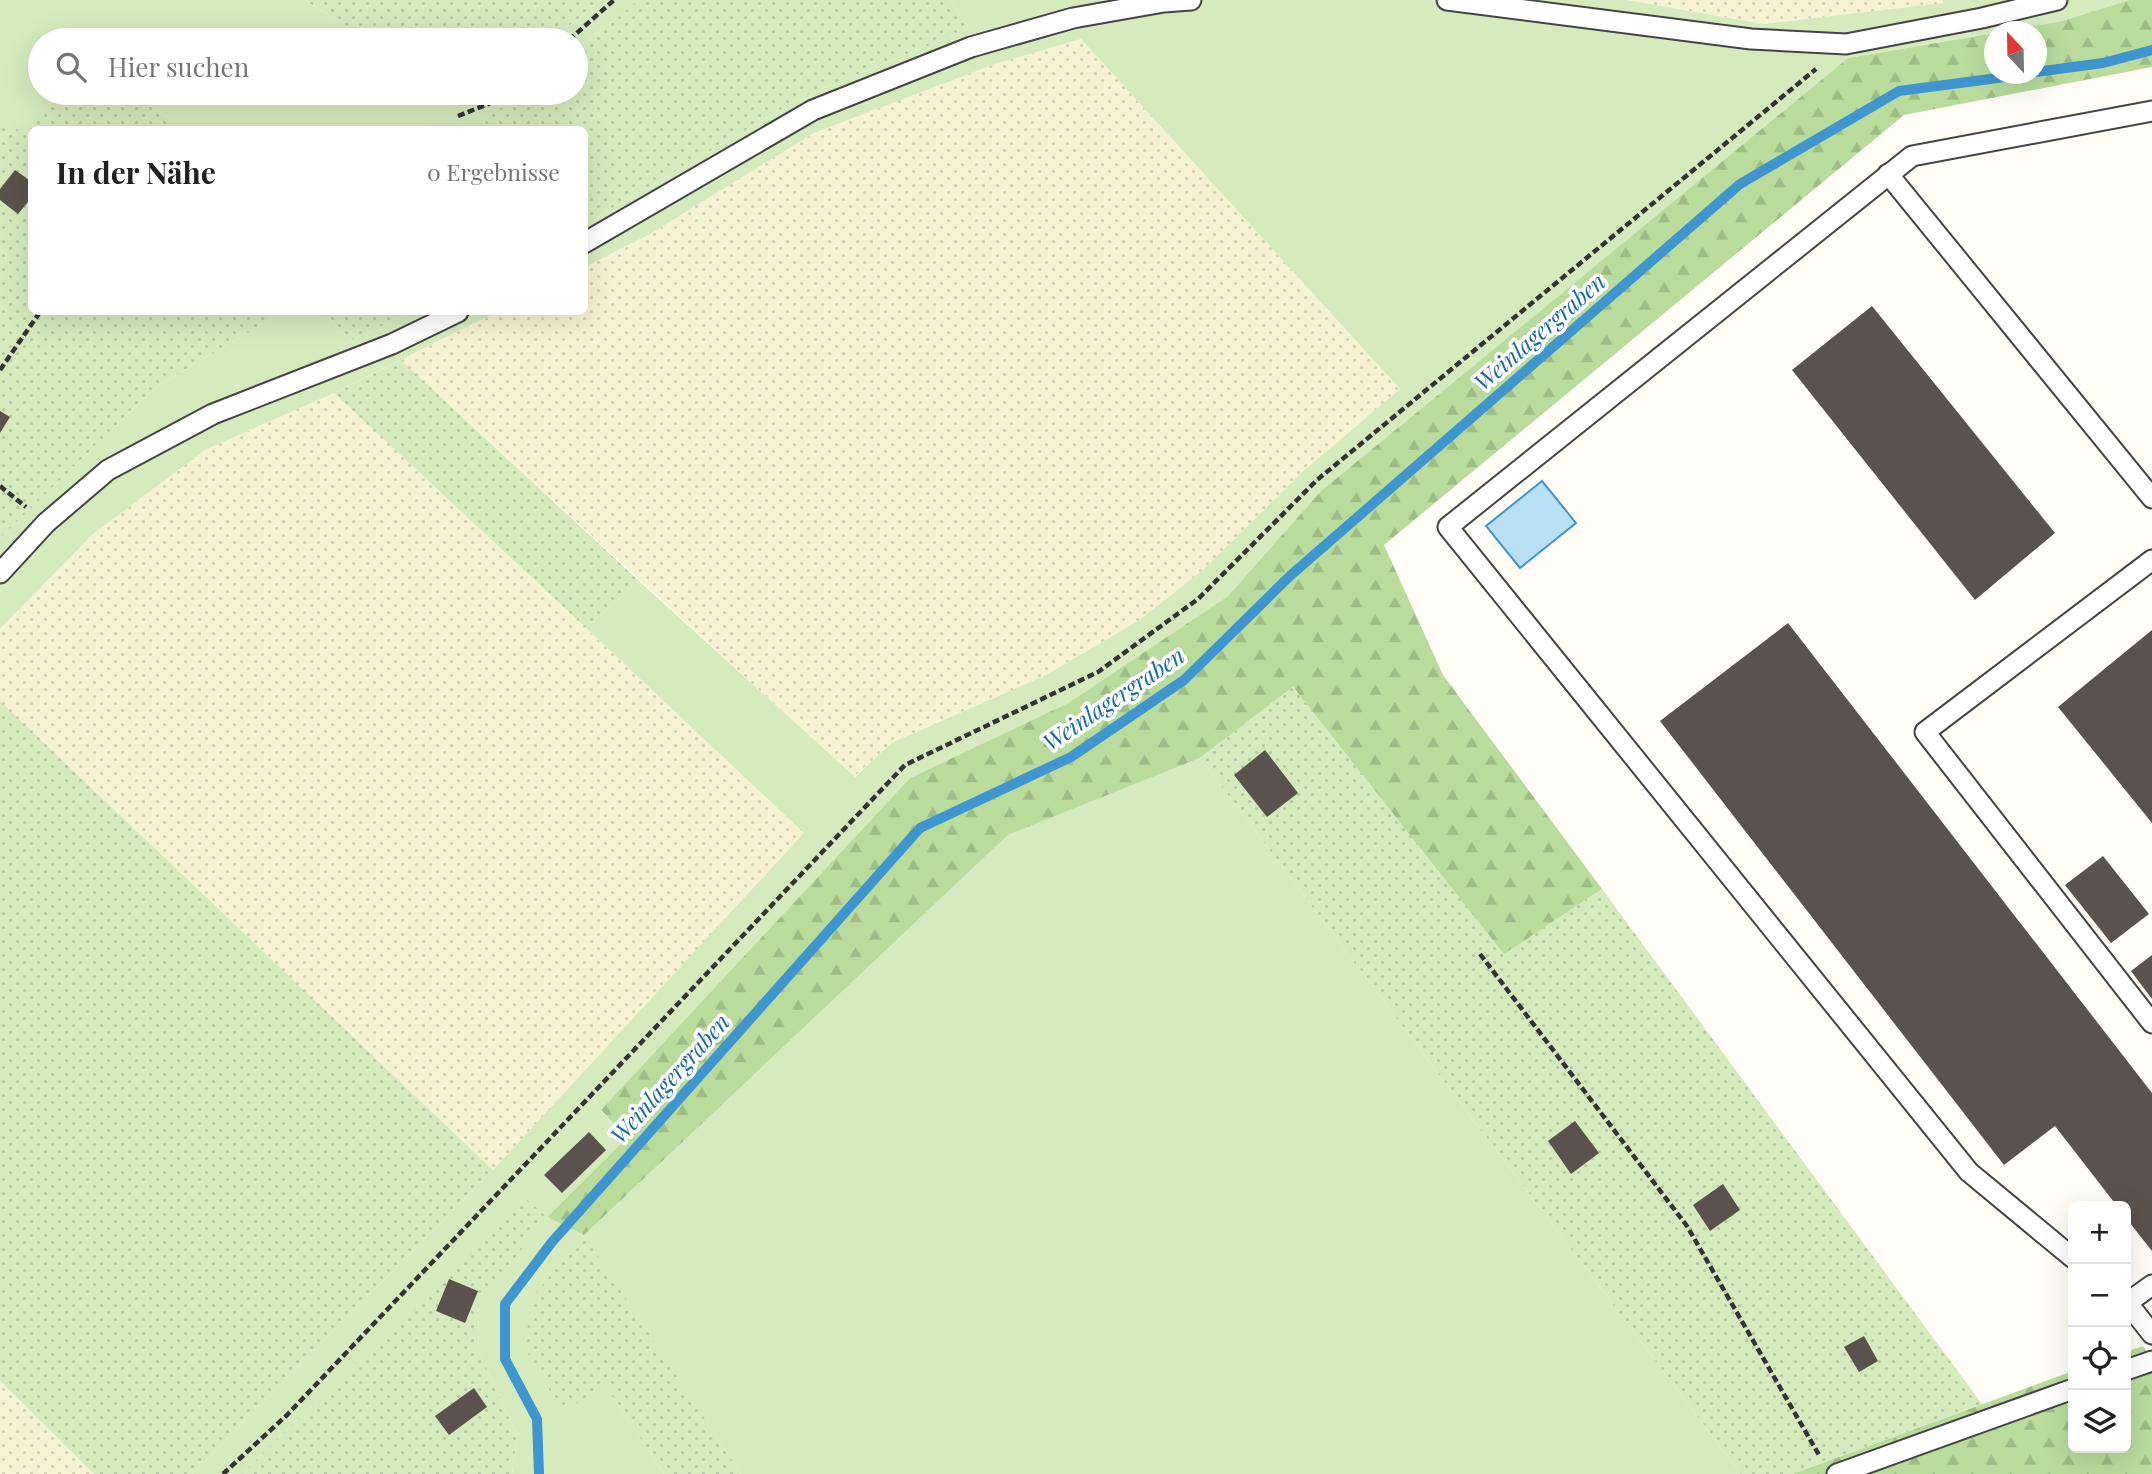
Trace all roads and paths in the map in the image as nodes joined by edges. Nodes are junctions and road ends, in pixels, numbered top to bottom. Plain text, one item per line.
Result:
1 (614, 0) edge
2 (1191, 0) edge
3 (1447, 0) edge
4 (2056, 0) edge
5 (582, 28) edge
6 (1846, 44) junction
7 (486, 105) edge
8 (2152, 111) edge
9 (458, 116) dead end
10 (1888, 174) junction
11 (588, 241) edge
12 (38, 315) edge
13 (452, 315) edge
14 (0, 370) edge
15 (2152, 498) edge
16 (2152, 560) edge
17 (0, 573) edge
18 (1480, 954) dead end
19 (2152, 1023) edge
20 (2068, 1254) edge
21 (2152, 1285) edge
22 (2131, 1299) edge
23 (2131, 1307) edge
24 (2152, 1334) edge
25 (2152, 1361) edge
26 (2131, 1368) edge
27 (2070, 1390) edge
28 (1830, 1468) edge
29 (223, 1474) edge

1 - 5 path
2 - 11 lane
3 - 6 lane
4 - 6 lane
6 - 29 path
7 - 9 path
8 - 10 lane
10 - 15 lane
10 - 20 lane
12 - 14 path
13 - 17 lane
16 - 19 lane
18 - 28 path
21 - 22 lane
23 - 24 lane
25 - 26 lane
27 - 28 lane

